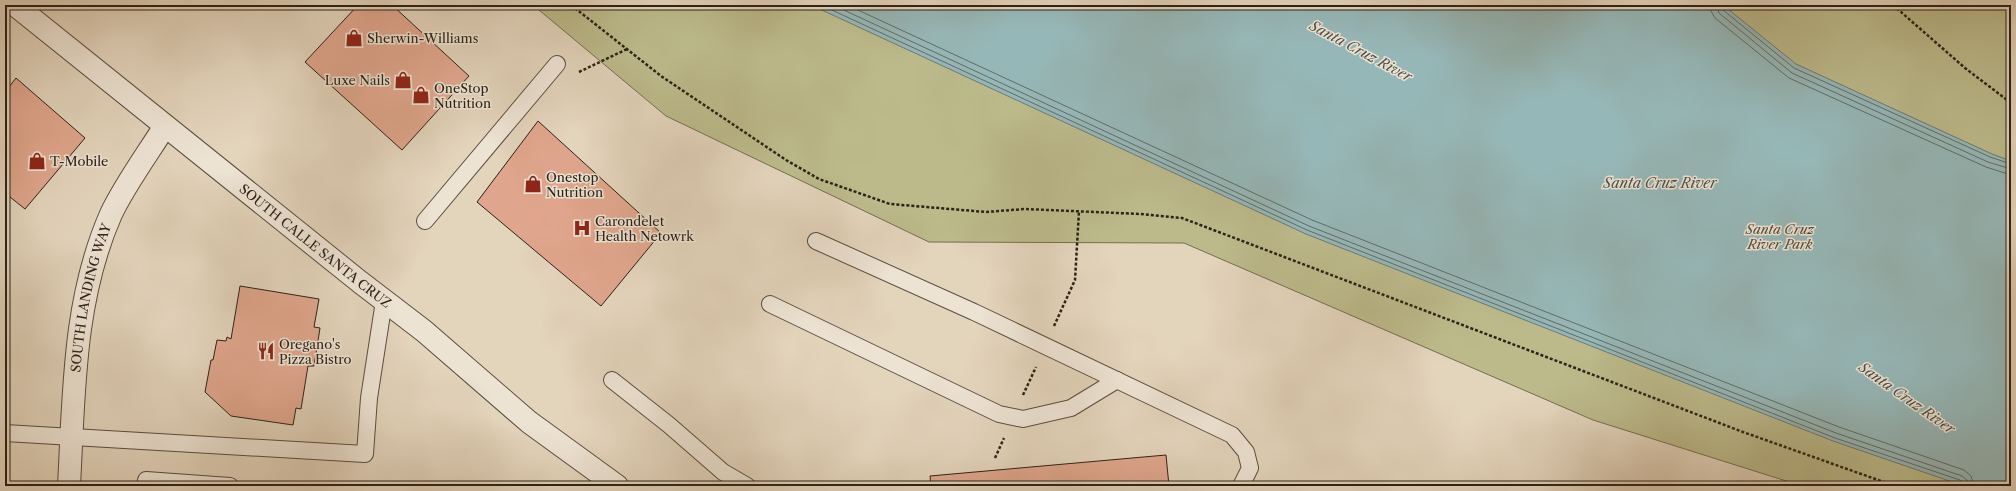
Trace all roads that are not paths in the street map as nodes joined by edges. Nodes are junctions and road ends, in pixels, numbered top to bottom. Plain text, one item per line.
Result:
1 (15, 5) edge
2 (557, 64) dead end
3 (165, 126) junction
4 (425, 221) dead end
5 (816, 241) dead end
6 (384, 301) junction
7 (770, 304) dead end
8 (612, 380) dead end
9 (1116, 380) junction
10 (5, 433) edge
11 (72, 437) junction
12 (146, 480) dead end
13 (69, 486) edge
14 (230, 486) edge
15 (617, 486) edge
16 (747, 486) edge
17 (1241, 486) edge

1 - 3 street, SOUTH CALLE SANTA CRUZ
2 - 4 lane
3 - 6 street, SOUTH CALLE SANTA CRUZ
3 - 11 street, SOUTH LANDING WAY
5 - 9 lane
6 - 11 lane
6 - 15 street, SOUTH CALLE SANTA CRUZ
7 - 9 lane
8 - 16 lane
9 - 17 lane
10 - 11 lane
11 - 13 street, SOUTH LANDING WAY
12 - 14 lane

